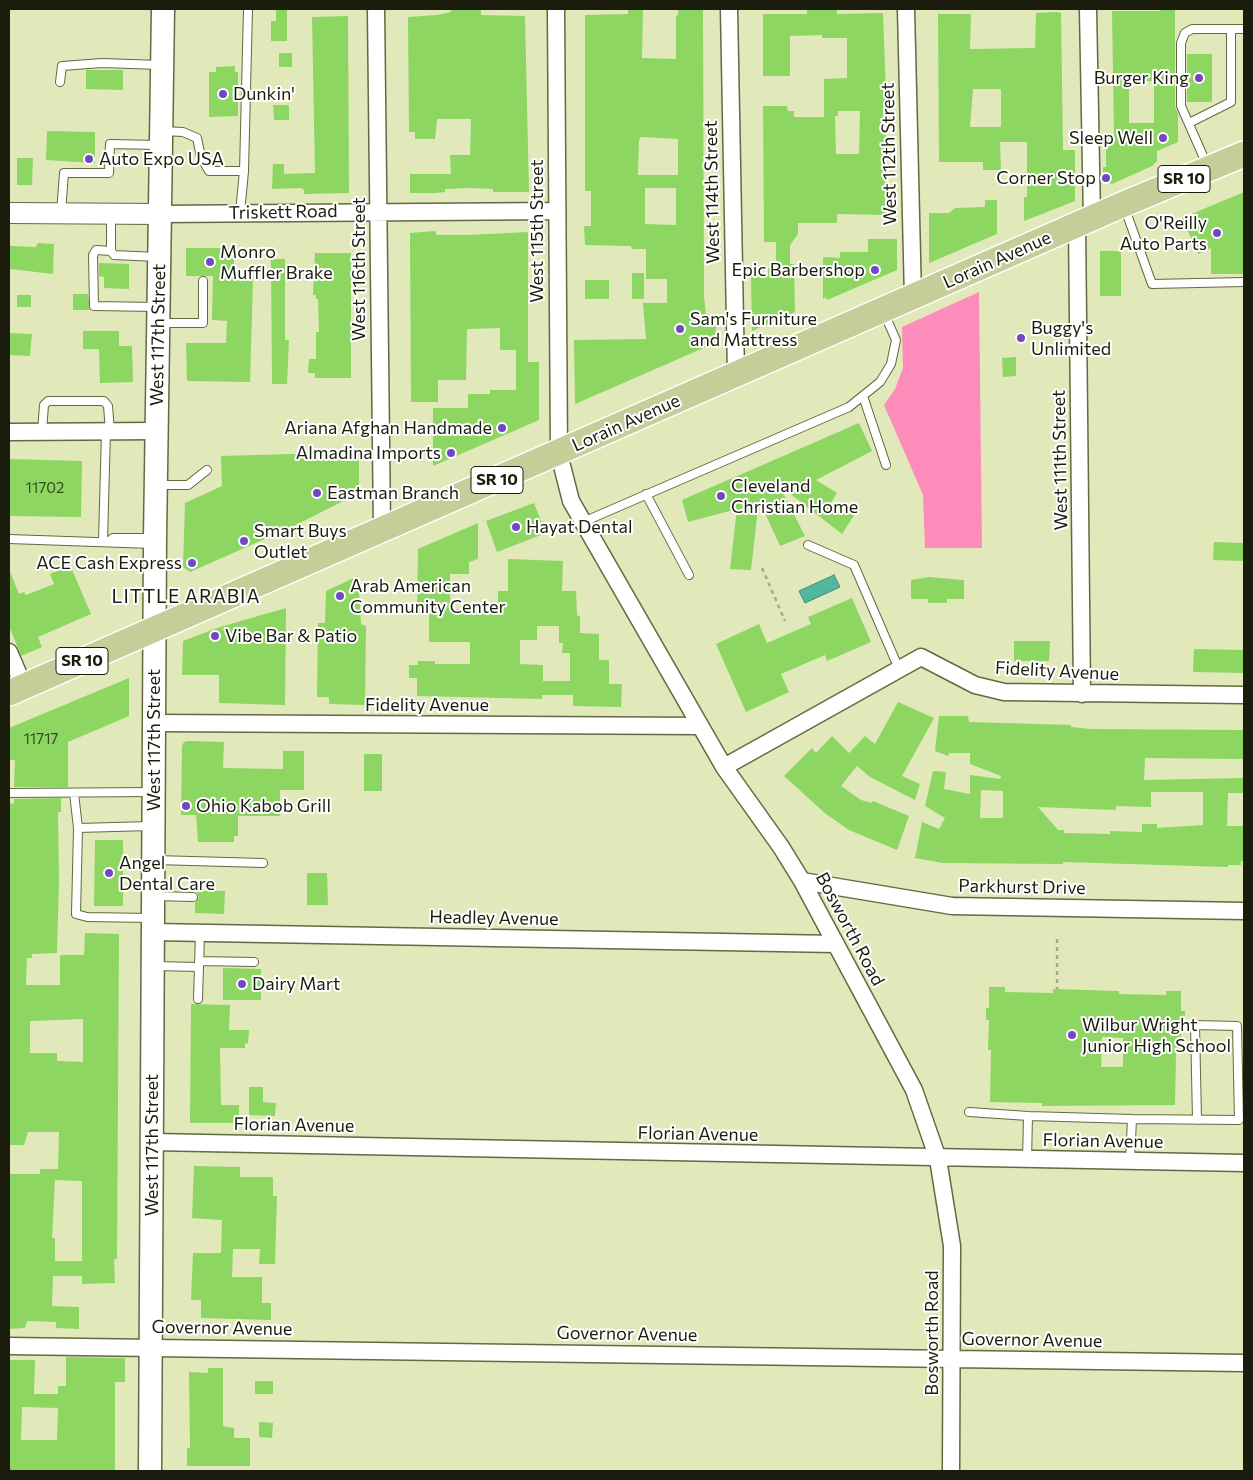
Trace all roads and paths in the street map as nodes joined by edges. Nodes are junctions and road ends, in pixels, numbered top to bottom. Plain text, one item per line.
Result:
1 (163, 9) edge
2 (248, 9) edge
3 (376, 9) edge
4 (556, 9) edge
5 (728, 9) edge
6 (906, 9) edge
7 (1088, 9) edge
8 (1231, 30) junction
9 (1244, 30) edge
10 (162, 65) junction
11 (60, 82) dead end
12 (1189, 123) junction
13 (161, 138) junction
14 (1244, 154) edge
15 (1209, 169) junction
16 (244, 171) junction
17 (1124, 204) junction
18 (379, 211) junction
19 (556, 211) junction
20 (9, 212) edge
21 (61, 213) junction
22 (240, 213) junction
23 (111, 214) junction
24 (160, 214) junction
25 (1084, 222) junction
26 (111, 251) junction
27 (159, 257) junction
28 (203, 281) dead end
29 (1244, 282) edge
30 (913, 298) junction
31 (883, 311) junction
32 (158, 315) junction
33 (736, 374) junction
34 (863, 396) junction
35 (108, 431) junction
36 (156, 431) junction
37 (9, 432) edge
38 (42, 432) junction
39 (559, 454) junction
40 (886, 465) dead end
41 (206, 470) dead end
42 (156, 485) junction
43 (646, 494) junction
44 (583, 522) junction
45 (382, 529) junction
46 (9, 539) edge
47 (106, 541) junction
48 (155, 541) junction
49 (808, 545) dead end
50 (762, 568) dead end
51 (689, 575) dead end
52 (785, 621) dead end
53 (154, 628) junction
54 (9, 652) edge
55 (899, 669) junction
56 (17, 690) edge
57 (1082, 694) junction
58 (1244, 695) edge
59 (154, 723) junction
60 (700, 726) junction
61 (724, 767) junction
62 (154, 792) junction
63 (9, 793) edge
64 (74, 793) junction
65 (153, 826) junction
66 (78, 828) junction
67 (153, 860) junction
68 (263, 863) dead end
69 (802, 880) junction
70 (152, 896) junction
71 (193, 897) dead end
72 (1244, 911) edge
73 (152, 925) junction
74 (200, 933) junction
75 (1056, 938) dead end
76 (836, 944) junction
77 (254, 962) dead end
78 (199, 964) junction
79 (152, 966) junction
80 (1057, 989) dead end
81 (198, 999) dead end
82 (970, 1112) dead end
83 (1028, 1116) junction
84 (1132, 1120) junction
85 (1197, 1120) junction
86 (152, 1142) junction
87 (938, 1159) junction
88 (1027, 1160) junction
89 (1130, 1161) junction
90 (1244, 1163) edge
91 (9, 1346) edge
92 (152, 1347) junction
93 (952, 1359) junction
94 (1244, 1363) edge
95 (150, 1471) edge
96 (951, 1471) edge

1 - 10 main road, West 117th Street
2 - 16 lane
3 - 18 street, West 116th Street
4 - 19 street, West 115th Street
5 - 33 street, West 114th Street
6 - 30 street, West 112th Street
7 - 25 street, West 111th Street
8 - 9 lane
8 - 12 lane
8 - 12 lane
10 - 11 lane
10 - 13 main road, West 117th Street
12 - 15 lane
13 - 16 lane
13 - 21 lane
13 - 24 main road, West 117th Street
14 - 15 main road, Lorain Avenue / SR 10
15 - 17 main road, Lorain Avenue / SR 10
16 - 22 lane
17 - 25 main road, Lorain Avenue / SR 10
17 - 29 lane
18 - 19 street, Triskett Road
18 - 22 street, Triskett Road
18 - 45 street, West 116th Street
19 - 39 street, West 115th Street
20 - 21 street, Triskett Road
21 - 23 street, Triskett Road
22 - 24 street, Triskett Road
23 - 24 street, Triskett Road
23 - 26 lane
24 - 27 main road, West 117th Street
25 - 30 main road, Lorain Avenue / SR 10
25 - 57 street, West 111th Street
26 - 27 lane
26 - 32 lane
27 - 32 main road, West 117th Street
28 - 32 lane
30 - 31 main road, Lorain Avenue / SR 10
31 - 33 main road, Lorain Avenue / SR 10
31 - 34 lane
32 - 36 main road, West 117th Street
33 - 39 main road, Lorain Avenue / SR 10
34 - 40 lane
34 - 43 lane
35 - 36 street
35 - 38 street
35 - 38 lane
35 - 47 lane
36 - 42 main road, West 117th Street
37 - 38 street
39 - 44 street, Bosworth Road
39 - 45 main road, Lorain Avenue / SR 10
41 - 42 lane
42 - 48 main road, West 117th Street
43 - 44 lane
43 - 51 lane
44 - 60 street, Bosworth Road
45 - 53 main road, Lorain Avenue / SR 10
46 - 47 lane
47 - 48 lane
48 - 53 main road, West 117th Street
49 - 55 lane
50 - 52 path
53 - 56 main road, Lorain Avenue / SR 10
53 - 59 main road, West 117th Street
54 - 56 street
55 - 57 street, Fidelity Avenue
55 - 61 street, Fidelity Avenue
57 - 58 street, Fidelity Avenue
59 - 60 street, Fidelity Avenue
59 - 62 main road, West 117th Street
60 - 61 street, Bosworth Road
61 - 69 street, Bosworth Road
62 - 64 lane
62 - 65 main road, West 117th Street
63 - 64 lane
64 - 66 lane
65 - 66 lane
65 - 67 main road, West 117th Street
66 - 73 lane
67 - 68 lane
67 - 70 main road, West 117th Street
69 - 72 street, Parkhurst Drive
69 - 76 street, Bosworth Road
70 - 71 lane
70 - 73 main road, West 117th Street
73 - 74 street, Headley Avenue
73 - 79 main road, West 117th Street
74 - 76 street, Headley Avenue
74 - 78 lane
75 - 80 path
76 - 87 street, Bosworth Road
77 - 78 lane
78 - 79 lane
78 - 81 lane
79 - 86 main road, West 117th Street
82 - 83 lane
83 - 84 lane
83 - 88 lane
84 - 85 lane
84 - 89 lane
85 - 85 lane
86 - 87 street, Florian Avenue
86 - 92 main road, West 117th Street
87 - 88 street, Florian Avenue
87 - 93 street, Bosworth Road
88 - 89 street, Florian Avenue
89 - 90 street, Florian Avenue
91 - 92 street, Governor Avenue
92 - 93 street, Governor Avenue
92 - 95 main road, West 117th Street
93 - 94 street, Governor Avenue
93 - 96 street, Bosworth Road

